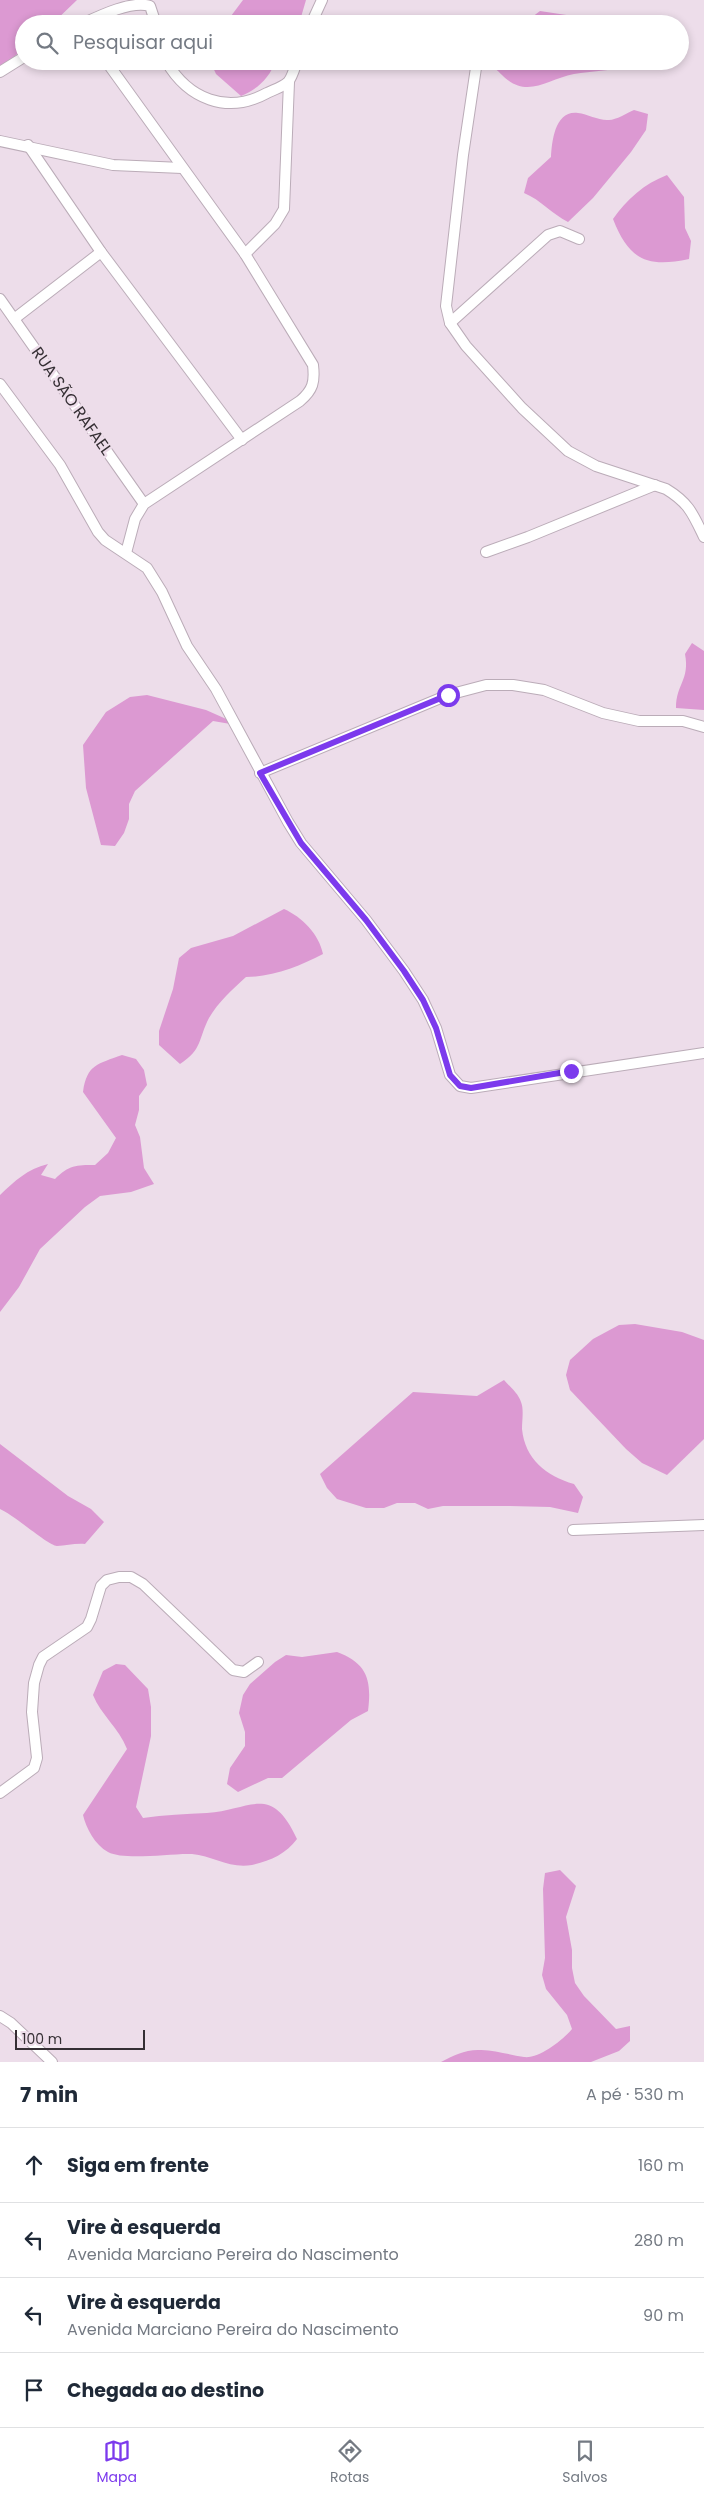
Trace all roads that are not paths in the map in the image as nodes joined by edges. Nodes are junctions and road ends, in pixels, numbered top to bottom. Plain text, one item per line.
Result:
1 (322, 0) edge
2 (101, 15) edge
3 (153, 15) edge
4 (315, 15) edge
5 (15, 63) edge
6 (112, 70) edge
7 (173, 70) edge
8 (293, 70) edge
9 (476, 70) edge
10 (0, 72) edge
11 (288, 82) junction
12 (0, 140) edge
13 (28, 145) junction
14 (182, 168) junction
15 (579, 239) dead end
16 (101, 252) junction
17 (245, 254) junction
18 (0, 299) edge
19 (14, 319) junction
20 (450, 322) junction
21 (0, 384) edge
22 (242, 440) junction
23 (655, 485) junction
24 (144, 504) junction
25 (704, 537) edge
26 (486, 552) dead end
27 (126, 553) junction
28 (704, 727) edge
29 (260, 773) junction
30 (704, 1053) edge
31 (704, 1525) edge
32 (573, 1530) dead end
33 (258, 1662) dead end
34 (0, 1793) edge
35 (0, 2016) edge
36 (52, 2062) edge

1 - 4 street
2 - 3 street
5 - 10 street
6 - 14 street
7 - 11 street
8 - 11 street
9 - 20 street
11 - 17 street
12 - 13 street
13 - 14 street
13 - 16 street
14 - 17 street
15 - 20 street
16 - 19 street
16 - 22 street
17 - 22 street
18 - 19 street, RUA SÃO RAFAEL
19 - 24 street, RUA SÃO RAFAEL
20 - 23 street
21 - 27 street
22 - 24 street
23 - 25 street
23 - 26 street
24 - 27 street
27 - 29 street
28 - 29 street
29 - 30 street
31 - 32 street
33 - 34 street
35 - 36 street

